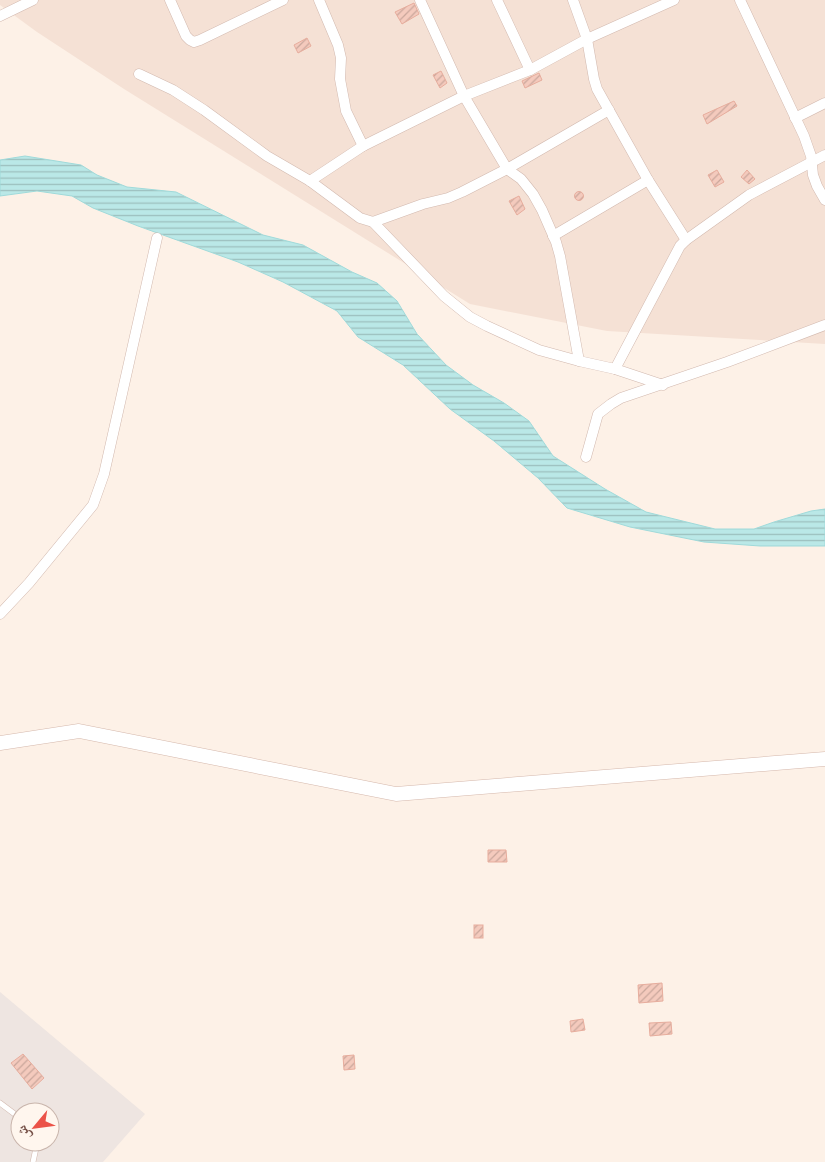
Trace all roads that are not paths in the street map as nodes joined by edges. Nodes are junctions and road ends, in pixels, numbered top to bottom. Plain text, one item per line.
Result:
1 (33, 0) edge
2 (170, 0) edge
3 (283, 0) edge
4 (319, 0) edge
5 (420, 0) edge
6 (497, 0) edge
7 (573, 0) edge
8 (674, 0) edge
9 (740, 0) edge
10 (0, 16) edge
11 (587, 39) junction
12 (530, 70) junction
13 (139, 74) dead end
14 (464, 96) junction
15 (825, 103) edge
16 (609, 110) junction
17 (795, 118) junction
18 (363, 146) junction
19 (825, 155) edge
20 (812, 162) junction
21 (508, 169) junction
22 (648, 180) junction
23 (310, 181) junction
24 (825, 200) edge
25 (374, 222) junction
26 (553, 236) junction
27 (157, 238) dead end
28 (686, 240) junction
29 (825, 325) edge
30 (579, 361) junction
31 (615, 369) junction
32 (663, 384) junction
33 (586, 457) dead end
34 (0, 614) edge
35 (0, 743) edge
36 (825, 759) edge

1 - 10 street
2 - 3 street
4 - 18 street
5 - 14 street
6 - 12 street
7 - 11 street
8 - 11 street
9 - 17 street
11 - 12 street
11 - 16 street
12 - 14 street
13 - 23 street
14 - 18 street
14 - 21 street
15 - 17 street
16 - 21 street
16 - 22 street
17 - 20 street
18 - 23 street
19 - 20 street
20 - 24 street
20 - 28 street
21 - 25 street
21 - 26 street
22 - 26 street
22 - 28 street
23 - 25 street
25 - 30 street
26 - 30 street
27 - 34 street
28 - 31 street
29 - 32 street
30 - 31 street
31 - 32 street
32 - 33 street
35 - 36 street

